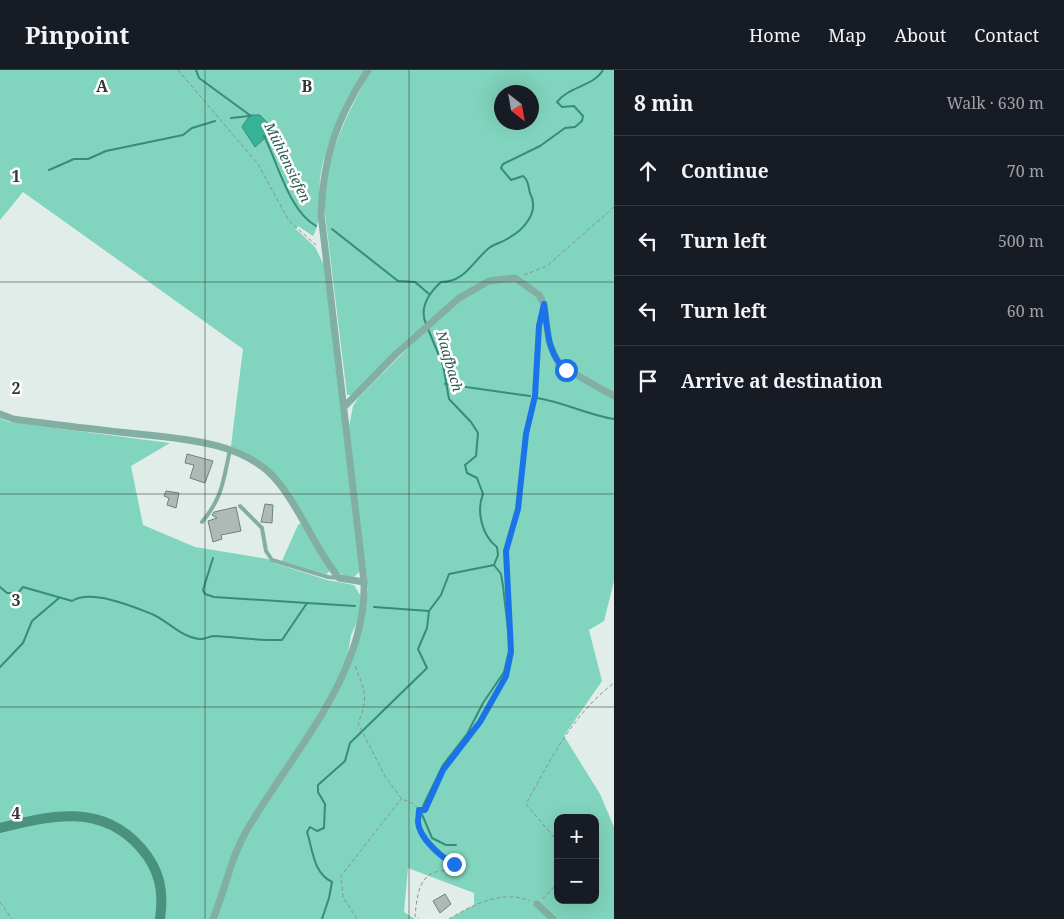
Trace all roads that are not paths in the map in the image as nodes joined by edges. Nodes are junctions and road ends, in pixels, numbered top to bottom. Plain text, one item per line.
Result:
1 (368, 70) edge
2 (614, 396) edge
3 (344, 406) junction
4 (0, 414) edge
5 (230, 450) junction
6 (240, 506) dead end
7 (202, 522) dead end
8 (340, 578) junction
9 (364, 582) junction
10 (0, 828) edge
11 (537, 904) road end
12 (160, 919) edge
13 (213, 919) edge
14 (553, 919) edge

1 - 3 street
2 - 3 street
3 - 9 street
4 - 5 street
5 - 7 lane
5 - 8 street
6 - 8 lane
8 - 9 street
9 - 13 street
10 - 12 main road
11 - 14 street

